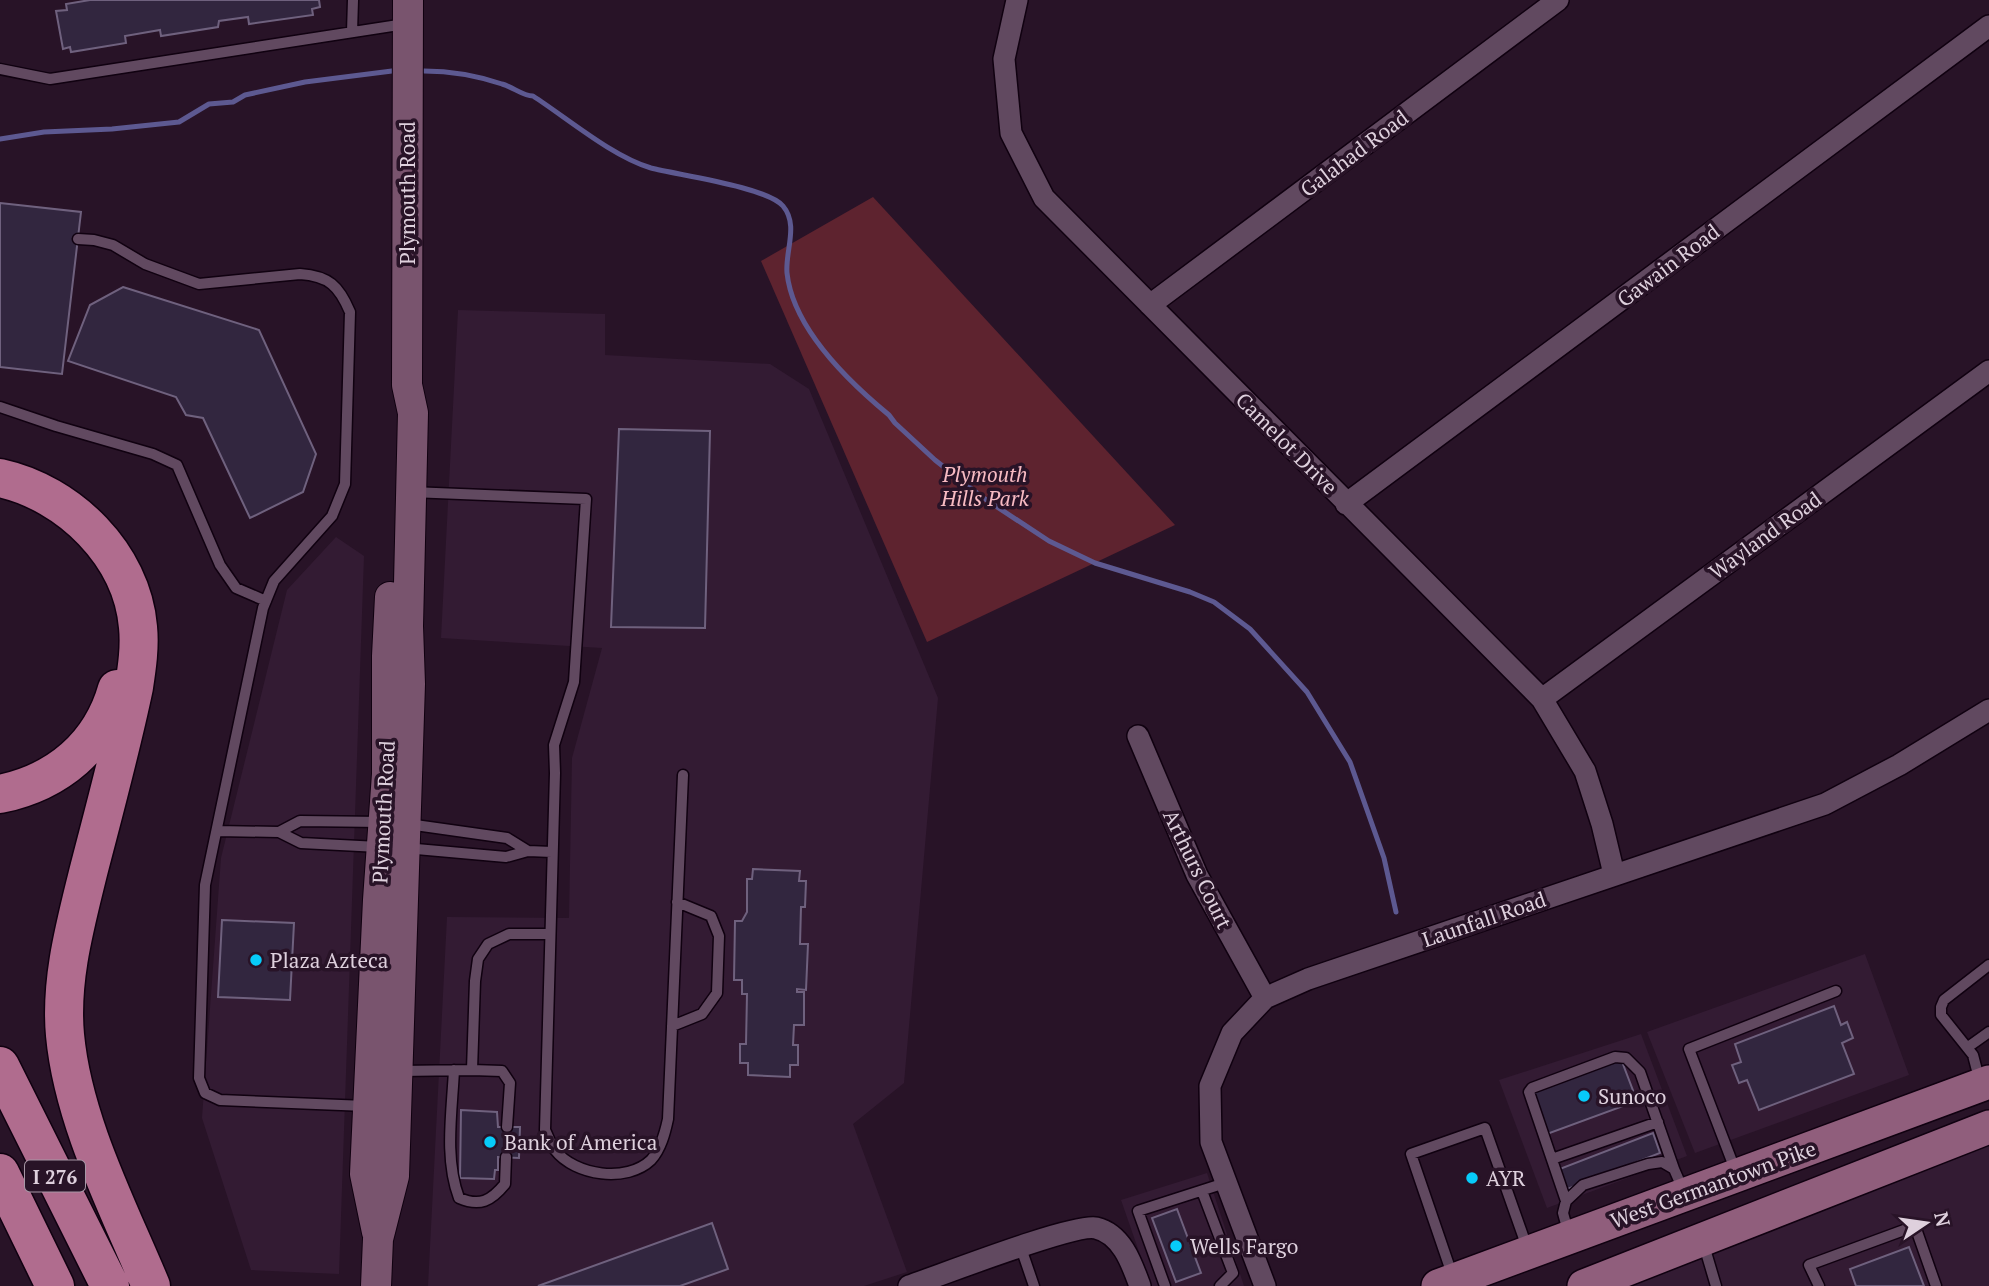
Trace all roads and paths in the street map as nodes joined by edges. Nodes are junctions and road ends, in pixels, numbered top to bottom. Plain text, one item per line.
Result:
1 (352, 0) edge
2 (1017, 0) edge
3 (1558, 0) edge
4 (408, 12) edge
5 (1989, 26) edge
6 (352, 32) junction
7 (0, 69) edge
8 (78, 239) dead end
9 (1150, 305) junction
10 (1989, 370) edge
11 (407, 385) junction
12 (0, 407) edge
13 (0, 478) edge
14 (411, 492) junction
15 (0, 498) edge
16 (1346, 504) junction
17 (266, 601) junction
18 (1542, 699) junction
19 (1989, 710) edge
20 (1139, 736) dead end
21 (683, 775) dead end
22 (0, 794) edge
23 (216, 831) junction
24 (279, 832) junction
25 (393, 835) junction
26 (528, 851) junction
27 (552, 852) junction
28 (1614, 874) junction
29 (677, 902) junction
30 (550, 934) junction
31 (1989, 965) edge
32 (1836, 991) dead end
33 (1265, 998) junction
34 (672, 1026) junction
35 (1989, 1032) edge
36 (1968, 1047) junction
37 (0, 1066) edge
38 (454, 1070) junction
39 (472, 1070) junction
40 (397, 1072) junction
41 (1985, 1083) edge
42 (369, 1106) junction
43 (1658, 1122) junction
44 (507, 1127) dead end
45 (1989, 1128) edge
46 (506, 1157) dead end
47 (1552, 1158) junction
48 (0, 1173) edge
49 (1737, 1175) junction
50 (1680, 1182) junction
51 (1225, 1183) junction
52 (1202, 1191) junction
53 (1566, 1201) junction
54 (13, 1218) edge
55 (1570, 1237) junction
56 (378, 1239) junction
57 (1702, 1240) junction
58 (1021, 1248) junction
59 (1529, 1252) junction
60 (1258, 1265) junction
61 (1233, 1273) junction
62 (1446, 1283) edge
63 (55, 1286) edge
64 (110, 1286) edge
65 (151, 1286) edge
66 (376, 1286) edge
67 (909, 1286) edge
68 (1034, 1286) edge
69 (1140, 1286) edge
70 (1165, 1286) edge
71 (1220, 1286) edge
72 (1265, 1286) edge
73 (1584, 1286) edge
74 (1716, 1286) edge
75 (1819, 1286) edge
76 (1936, 1286) edge

1 - 6 lane
2 - 9 street, Camelot Drive
3 - 9 street, Galahad Road
4 - 6 lane
4 - 11 main road, Plymouth Road
5 - 16 street, Gawain Road
6 - 7 lane
8 - 17 lane
9 - 16 street, Camelot Drive
10 - 18 street, Wayland Road
11 - 14 main road, Plymouth Road
11 - 25 main road, Plymouth Road
12 - 17 lane
13 - 65 highway
14 - 25 main road, Plymouth Road
14 - 27 lane
15 - 22 highway
16 - 18 street, Camelot Drive
17 - 23 lane
18 - 28 street, Camelot Drive
19 - 28 street, Launfall Road
20 - 33 street, Arthurs Court
21 - 29 lane
23 - 24 lane
23 - 42 lane
24 - 25 lane
24 - 25 lane
25 - 26 lane
25 - 26 lane
25 - 40 main road, Plymouth Road
25 - 42 main road, Plymouth Road
26 - 27 lane
27 - 30 lane
28 - 33 street, Launfall Road
29 - 34 lane
29 - 34 lane
30 - 34 lane
30 - 39 lane
31 - 36 lane
32 - 49 lane
33 - 51 street, Launfall Road
35 - 36 lane
36 - 41 lane
37 - 64 highway, I 276
38 - 39 lane
38 - 40 lane
38 - 46 lane
39 - 44 lane
40 - 56 main road, Plymouth Road
41 - 49 main road, West Germantown Pike
42 - 56 main road, Plymouth Road
43 - 47 lane
43 - 47 lane
43 - 50 lane
45 - 57 main road
47 - 53 lane
48 - 54 highway, I 276
49 - 50 main road, West Germantown Pike
50 - 53 lane
50 - 55 main road, West Germantown Pike
51 - 52 lane
51 - 60 street, Launfall Road
52 - 61 lane
52 - 70 lane
53 - 55 lane
54 - 63 highway, I 276
55 - 59 main road, West Germantown Pike
56 - 66 main road, Plymouth Road
57 - 73 main road
57 - 74 lane
58 - 67 street
58 - 68 lane
58 - 69 street
59 - 62 main road, West Germantown Pike
59 - 62 lane
60 - 61 lane
60 - 72 street, Launfall Road
61 - 71 lane
75 - 76 lane

